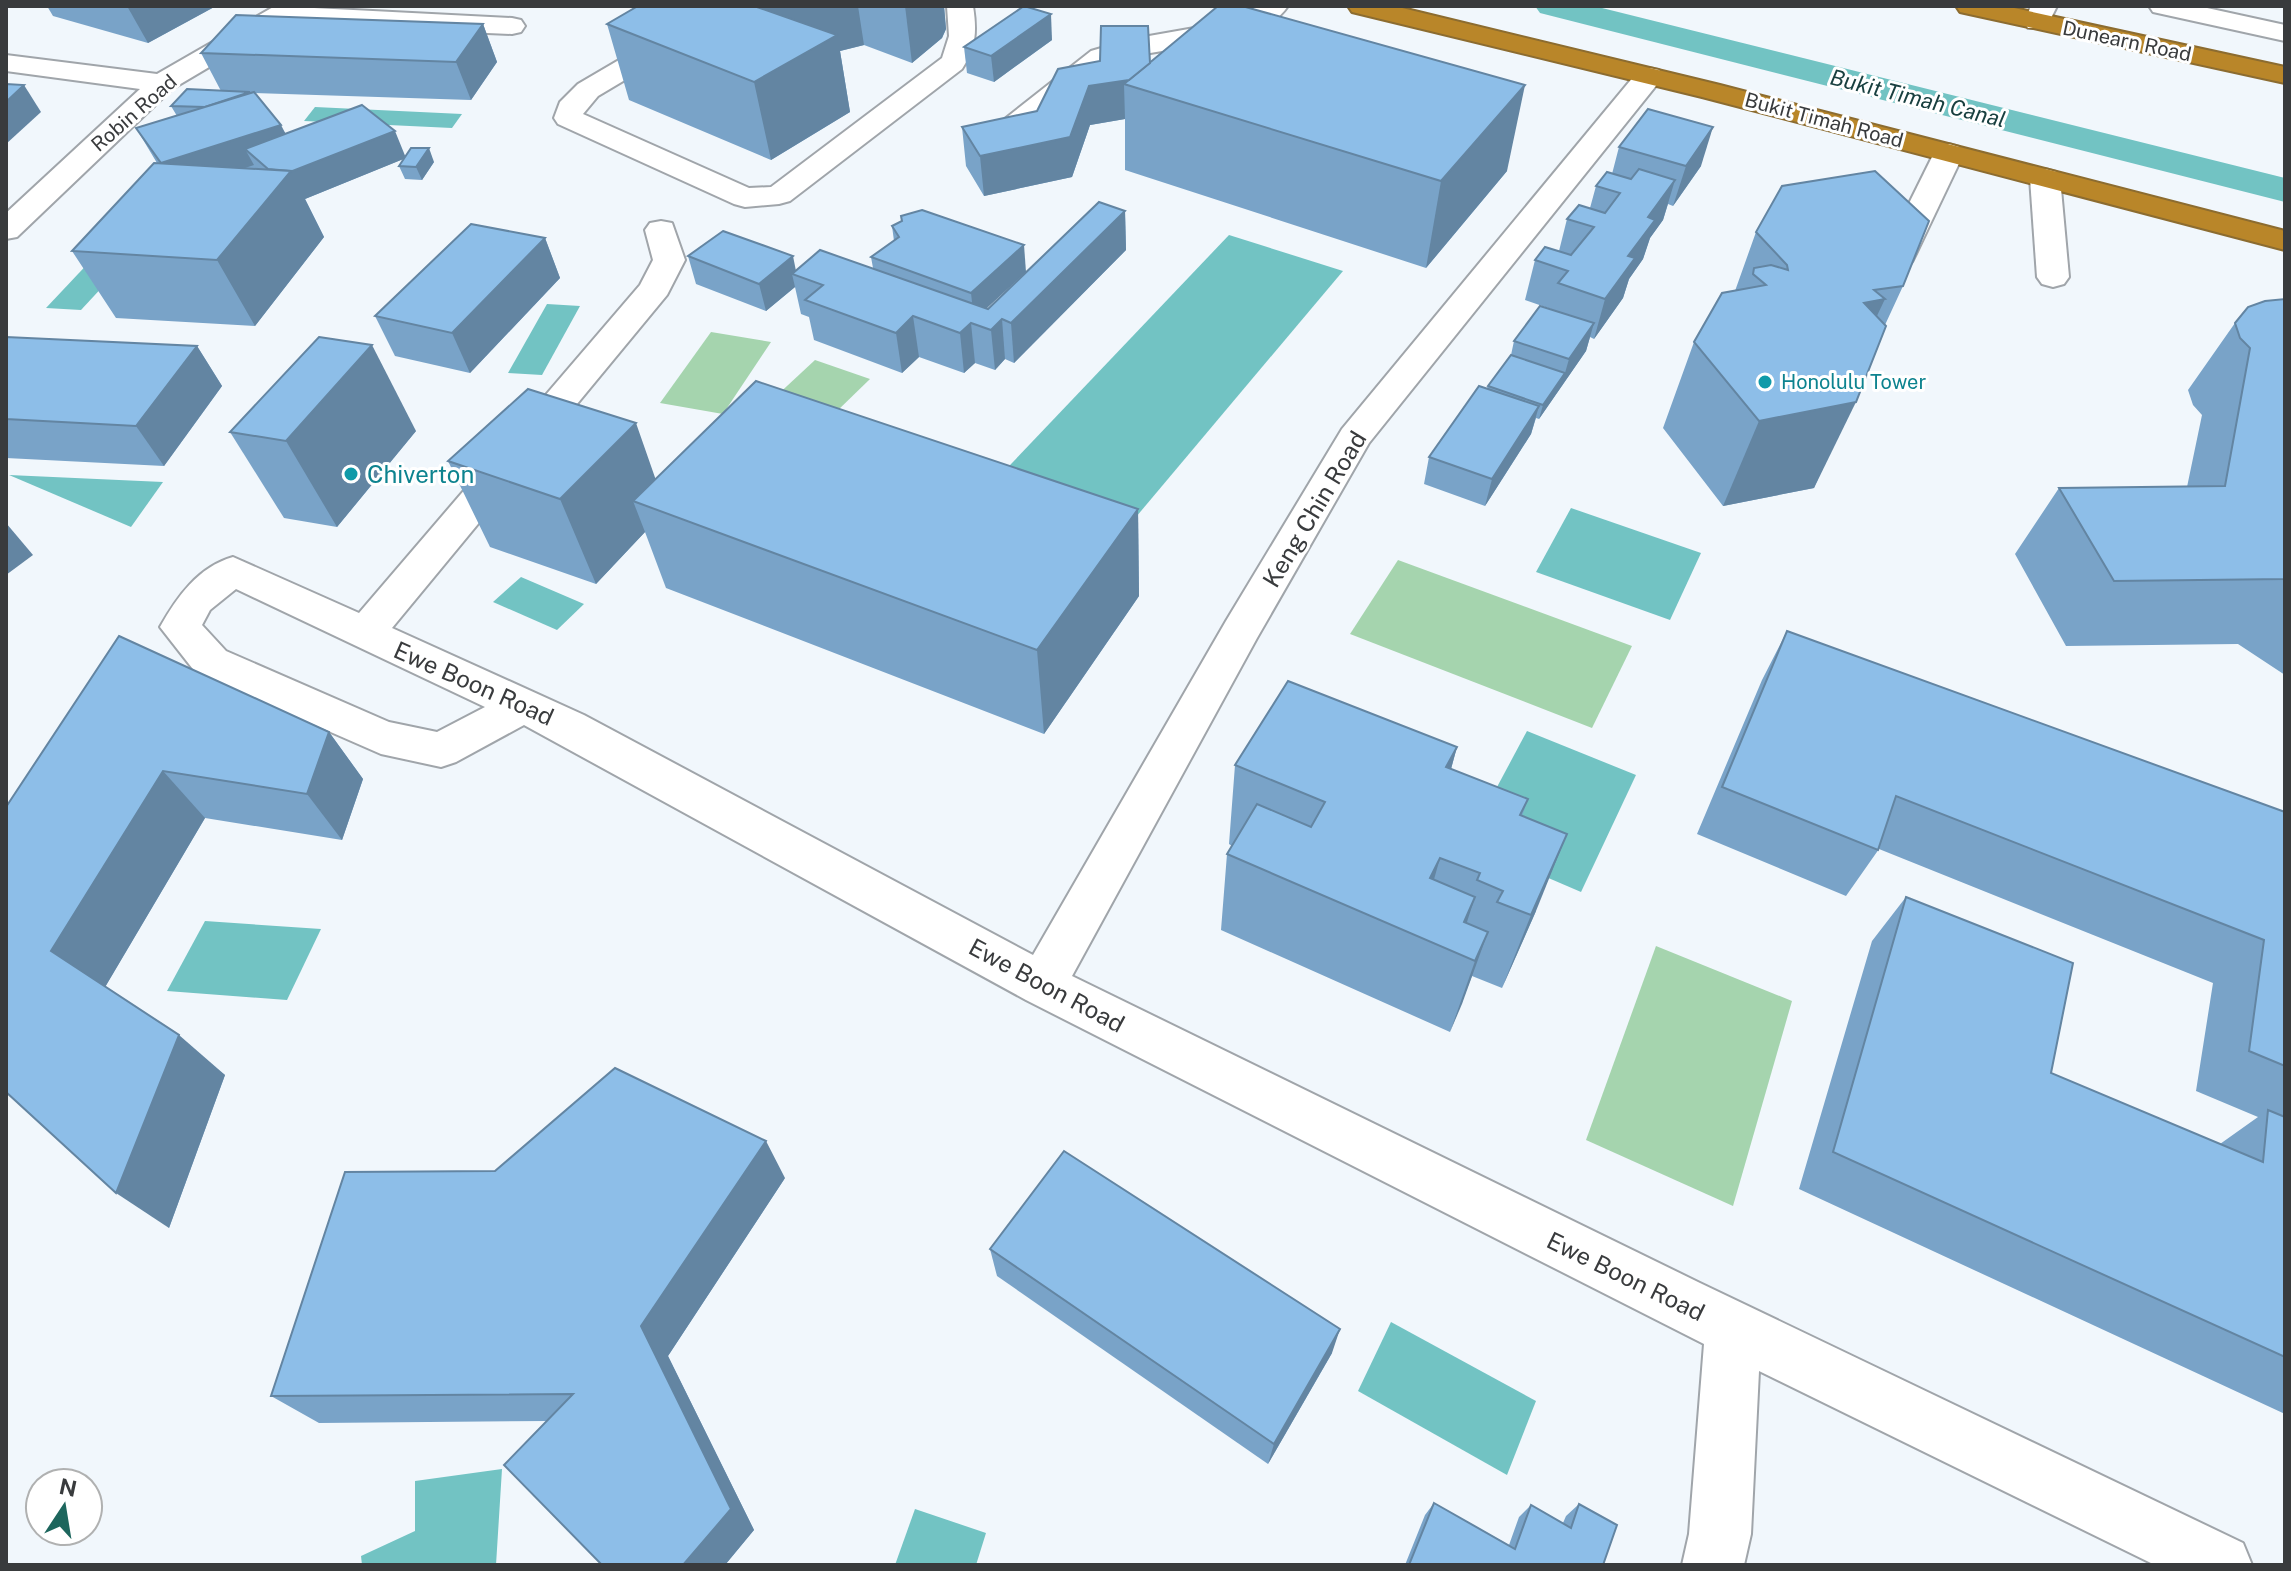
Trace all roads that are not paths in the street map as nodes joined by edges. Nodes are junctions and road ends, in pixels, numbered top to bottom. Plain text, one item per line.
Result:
1 (730, 6) edge
2 (960, 6) edge
3 (1275, 6) edge
4 (1361, 6) edge
5 (1969, 6) edge
6 (2162, 6) edge
7 (286, 11) edge
8 (2041, 14) edge
9 (512, 26) dead end
10 (2285, 33) edge
11 (730, 35) edge
12 (657, 49) junction
13 (6, 63) edge
14 (2285, 75) edge
15 (1649, 76) junction
16 (162, 83) junction
17 (1020, 118) edge
18 (1949, 153) junction
19 (2045, 178) junction
20 (6, 230) edge
21 (661, 230) dead end
22 (2285, 241) edge
23 (1897, 260) edge
24 (2053, 277) dead end
25 (364, 634) junction
26 (523, 706) junction
27 (1043, 985) junction
28 (1733, 1329) junction
29 (1713, 1565) edge
30 (2221, 1565) edge

1 - 12 street
2 - 12 street
3 - 17 street
4 - 15 highway, Bukit Timah Road
5 - 8 highway, Dunearn Road
6 - 10 street
7 - 9 street, Robin Road
7 - 16 street, Robin Road
8 - 14 highway, Dunearn Road
11 - 12 street
13 - 16 street
15 - 18 highway, Bukit Timah Road
15 - 27 street, Keng Chin Road
16 - 20 street, Robin Road
18 - 19 highway, Bukit Timah Road
18 - 23 street
19 - 22 highway, Bukit Timah Road
19 - 24 street
21 - 25 street, Ewe Boon Road
25 - 26 street, Ewe Boon Road
25 - 26 street, Ewe Boon Road
26 - 27 street, Ewe Boon Road
27 - 28 street, Ewe Boon Road
28 - 29 street, Ewe Boon Road
28 - 30 street, Ewe Boon Road

